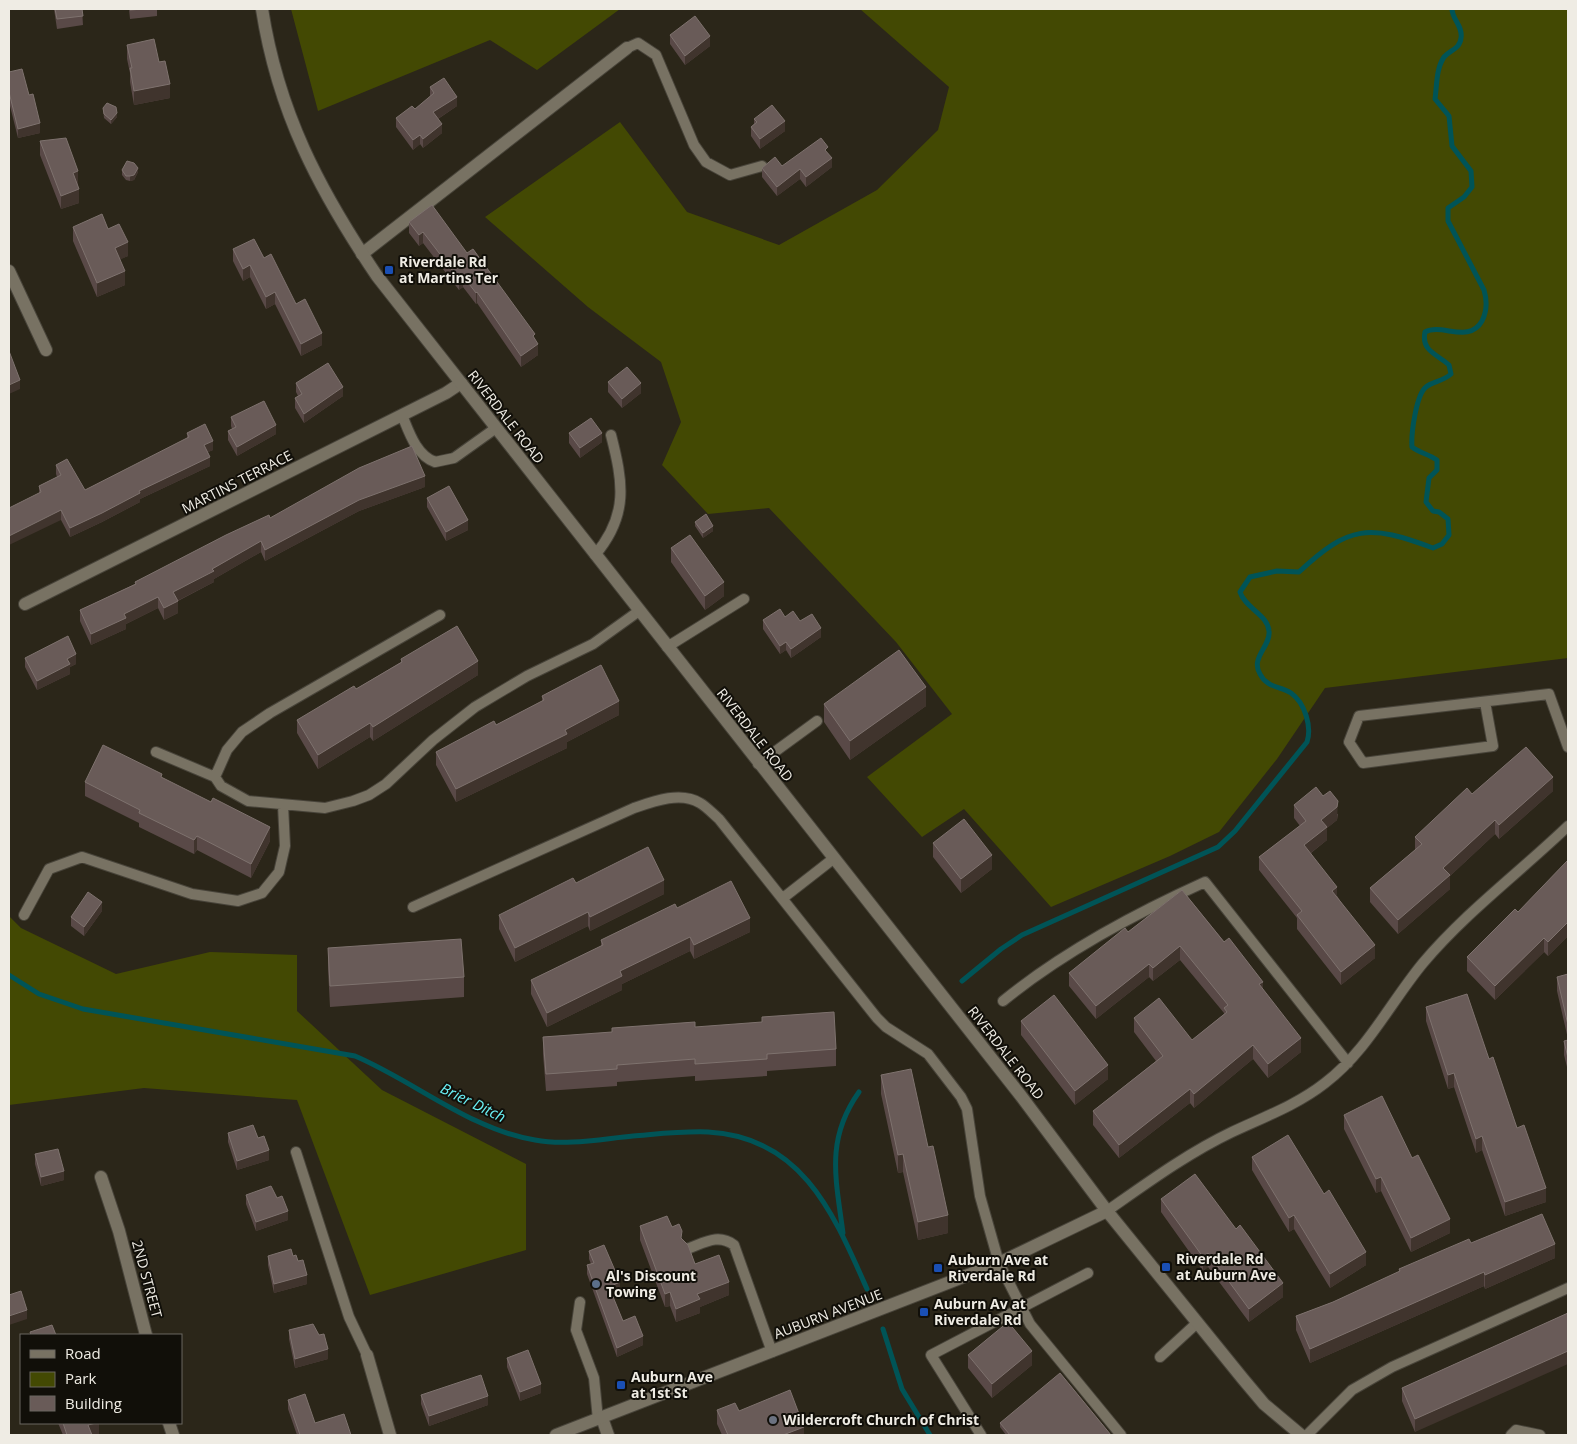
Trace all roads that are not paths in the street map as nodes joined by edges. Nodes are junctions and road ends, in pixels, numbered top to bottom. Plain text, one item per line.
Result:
1 (262, 9) edge
2 (627, 48) joint
3 (762, 166) edge
4 (362, 254) junction
5 (9, 271) edge
6 (46, 350) dead end
7 (461, 383) junction
8 (402, 415) junction
9 (496, 428) junction
10 (611, 435) dead end
11 (595, 555) junction
12 (744, 599) dead end
13 (25, 604) dead end
14 (638, 611) junction
15 (440, 615) dead end
16 (667, 647) junction
17 (1485, 702) junction
18 (817, 721) dead end
19 (1568, 748) edge
20 (156, 752) dead end
21 (758, 764) junction
22 (216, 777) junction
23 (283, 805) junction
24 (1568, 826) edge
25 (833, 859) junction
26 (783, 898) junction
27 (413, 907) dead end
28 (24, 915) dead end
29 (1003, 1001) dead end
30 (1348, 1063) junction
31 (296, 1152) dead end
32 (101, 1177) dead end
33 (1107, 1211) junction
34 (687, 1249) edge
35 (999, 1263) junction
36 (1088, 1273) dead end
37 (1568, 1288) edge
38 (580, 1302) dead end
39 (1022, 1309) junction
40 (1198, 1323) junction
41 (146, 1334) edge
42 (772, 1352) junction
43 (367, 1355) joint
44 (1160, 1357) dead end
45 (600, 1419) junction
46 (390, 1435) edge
47 (556, 1435) edge
48 (608, 1435) edge
49 (981, 1435) edge
50 (1121, 1435) edge
51 (1301, 1435) edge
52 (1307, 1435) edge
53 (1511, 1435) edge
54 (1540, 1435) edge

1 - 4 street, RIVERDALE ROAD
2 - 3 lane
2 - 4 street
4 - 7 street, RIVERDALE ROAD
5 - 6 street
7 - 8 street, MARTINS TERRACE
7 - 9 street, RIVERDALE ROAD
8 - 9 lane
8 - 13 street, MARTINS TERRACE
9 - 11 street, RIVERDALE ROAD
10 - 11 lane
11 - 14 street, RIVERDALE ROAD
12 - 16 lane
14 - 16 street, RIVERDALE ROAD
14 - 23 lane
15 - 22 lane
16 - 21 street, RIVERDALE ROAD
17 - 17 lane
17 - 19 lane
18 - 21 lane
20 - 22 lane
21 - 25 street, RIVERDALE ROAD
22 - 23 lane
23 - 28 lane
24 - 30 lane
25 - 26 lane
25 - 33 street, RIVERDALE ROAD
26 - 27 lane
26 - 35 lane
29 - 30 lane
30 - 33 lane
31 - 43 lane
32 - 41 street, 2ND STREET
33 - 35 street, AUBURN AVENUE
33 - 40 street, RIVERDALE ROAD
34 - 42 lane
35 - 39 lane
35 - 42 street, AUBURN AVENUE
36 - 39 lane
37 - 52 lane
38 - 45 lane
39 - 49 lane
39 - 50 lane
40 - 44 lane
40 - 51 street, RIVERDALE ROAD
42 - 45 street, AUBURN AVENUE
43 - 46 street
45 - 47 street, AUBURN AVENUE
45 - 48 street
53 - 54 lane

